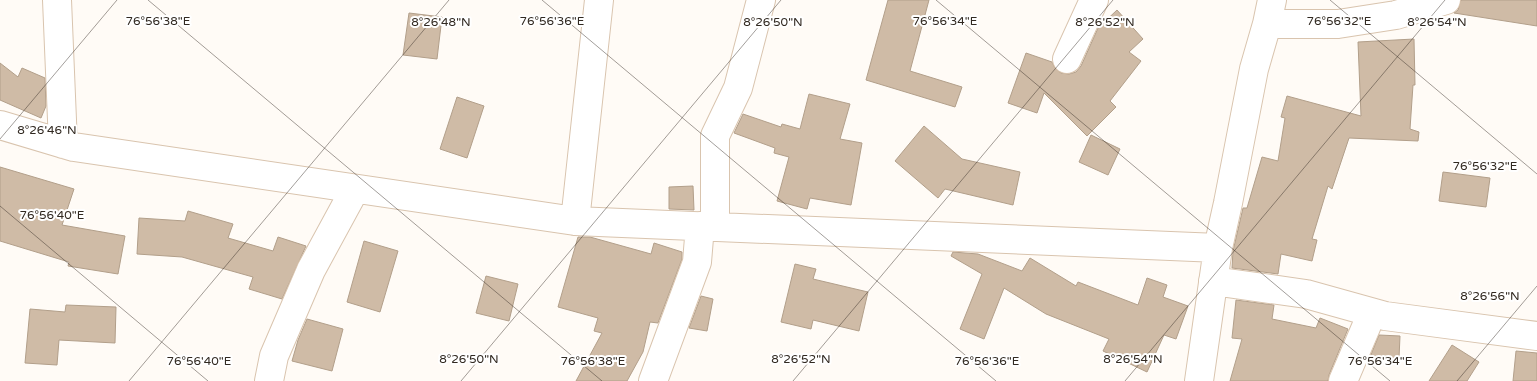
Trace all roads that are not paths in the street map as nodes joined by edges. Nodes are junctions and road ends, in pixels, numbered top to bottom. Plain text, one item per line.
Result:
1 (57, 0) edge
2 (599, 0) edge
3 (761, 0) edge
4 (1094, 0) edge
5 (1446, 0) edge
6 (1270, 12) edge
7 (1067, 59) dead end
8 (0, 124) edge
9 (63, 144) junction
10 (355, 189) junction
11 (575, 221) junction
12 (708, 227) junction
13 (1218, 248) junction
14 (1213, 281) junction
15 (1372, 313) junction
16 (1537, 336) edge
17 (269, 381) edge
18 (653, 381) edge
19 (1199, 381) edge
20 (1344, 381) edge

1 - 9 street
2 - 11 street
3 - 12 street
4 - 7 street
5 - 6 street
6 - 13 street
8 - 9 street
9 - 10 street
10 - 11 street
10 - 17 street
11 - 12 street
12 - 13 street
12 - 18 street
13 - 14 street
14 - 15 street
14 - 19 street
15 - 16 street
15 - 20 street

